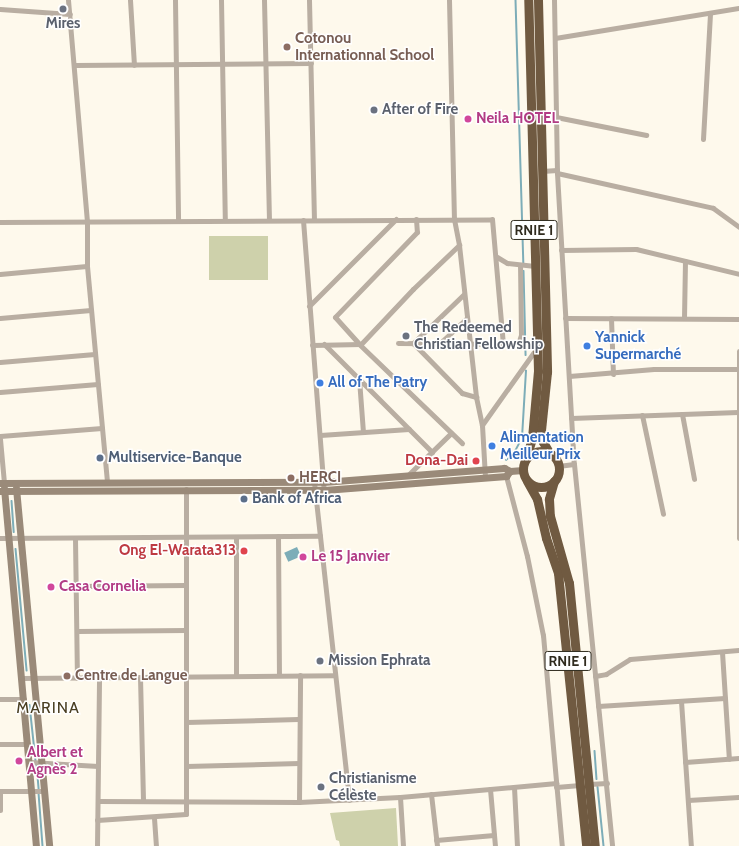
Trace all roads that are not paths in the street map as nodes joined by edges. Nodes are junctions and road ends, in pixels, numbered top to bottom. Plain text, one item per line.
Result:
1 (68, 0) edge
2 (130, 0) edge
3 (175, 0) edge
4 (221, 0) edge
5 (264, 0) edge
6 (309, 0) edge
7 (449, 0) edge
8 (528, 0) edge
9 (538, 0) edge
10 (554, 0) edge
11 (0, 8) edge
12 (739, 8) edge
13 (710, 13) junction
14 (70, 14) junction
15 (555, 38) junction
16 (266, 63) junction
17 (311, 63) junction
18 (222, 64) junction
19 (75, 65) junction
20 (134, 65) junction
21 (177, 65) junction
22 (556, 116) junction
23 (646, 135) dead end
24 (703, 139) dead end
25 (542, 171) junction
26 (557, 171) junction
27 (416, 219) junction
28 (454, 219) junction
29 (225, 220) junction
30 (269, 220) junction
31 (303, 220) junction
32 (314, 220) junction
33 (396, 220) junction
34 (87, 221) junction
35 (178, 221) junction
36 (0, 222) edge
37 (739, 227) edge
38 (460, 245) junction
39 (561, 250) junction
40 (497, 257) junction
41 (685, 261) junction
42 (87, 266) junction
43 (520, 266) junction
44 (535, 266) junction
45 (0, 274) edge
46 (739, 274) edge
47 (464, 294) junction
48 (309, 306) junction
49 (91, 310) junction
50 (0, 318) edge
51 (565, 318) junction
52 (611, 318) junction
53 (684, 318) junction
54 (466, 319) junction
55 (739, 319) edge
56 (398, 343) dead end
57 (324, 344) junction
58 (359, 344) junction
59 (413, 344) junction
60 (438, 344) junction
61 (469, 344) junction
62 (312, 345) junction
63 (503, 346) junction
64 (537, 348) junction
65 (739, 351) edge
66 (95, 354) junction
67 (0, 362) edge
68 (738, 369) edge
69 (613, 374) junction
70 (568, 376) junction
71 (359, 379) junction
72 (98, 384) junction
73 (0, 392) edge
74 (476, 397) junction
75 (738, 412) junction
76 (682, 414) junction
77 (642, 415) junction
78 (571, 418) junction
79 (482, 425) junction
80 (102, 428) junction
81 (409, 429) junction
82 (363, 432) junction
83 (451, 433) junction
84 (320, 435) junction
85 (0, 436) edge
86 (0, 439) edge
87 (462, 443) dead end
88 (432, 452) junction
89 (550, 454) junction
90 (526, 458) junction
91 (574, 464) junction
92 (558, 466) junction
93 (485, 470) junction
94 (523, 470) junction
95 (508, 474) junction
96 (408, 475) junction
97 (485, 477) junction
98 (694, 479) dead end
99 (527, 481) junction
100 (554, 481) junction
101 (107, 482) junction
102 (186, 482) junction
103 (314, 482) junction
104 (323, 482) junction
105 (2, 487) edge
106 (16, 487) junction
107 (186, 490) junction
108 (315, 490) junction
109 (324, 490) junction
110 (663, 514) dead end
111 (278, 536) junction
112 (320, 536) junction
113 (186, 537) junction
114 (236, 537) junction
115 (0, 538) edge
116 (9, 538) junction
117 (21, 538) junction
118 (75, 538) junction
119 (739, 538) edge
120 (186, 585) junction
121 (76, 586) junction
122 (77, 630) junction
123 (186, 630) junction
124 (739, 650) edge
125 (722, 652) junction
126 (236, 675) junction
127 (279, 675) junction
128 (300, 675) junction
129 (335, 675) junction
130 (186, 676) junction
131 (595, 676) junction
132 (99, 677) junction
133 (140, 677) junction
134 (22, 678) junction
135 (33, 678) junction
136 (77, 678) junction
137 (725, 698) junction
138 (0, 699) edge
139 (24, 699) junction
140 (681, 700) junction
141 (598, 706) junction
142 (298, 719) junction
143 (186, 722) junction
144 (0, 744) edge
145 (28, 744) junction
146 (739, 758) edge
147 (729, 759) junction
148 (30, 762) junction
149 (42, 762) junction
150 (685, 762) junction
151 (299, 763) junction
152 (98, 766) junction
153 (186, 766) junction
154 (607, 783) junction
155 (556, 785) junction
156 (585, 785) junction
157 (514, 787) junction
158 (490, 789) junction
159 (0, 791) edge
160 (33, 791) junction
161 (44, 791) junction
162 (431, 794) junction
163 (400, 797) junction
164 (739, 797) edge
165 (143, 800) junction
166 (186, 800) junction
167 (349, 800) junction
168 (688, 800) junction
169 (98, 801) junction
170 (299, 802) junction
171 (0, 810) edge
172 (154, 818) junction
173 (97, 820) junction
174 (494, 835) junction
175 (436, 840) junction
176 (36, 846) edge
177 (49, 846) edge
178 (97, 846) edge
179 (156, 846) edge
180 (403, 846) edge
181 (437, 846) edge
182 (495, 846) edge
183 (518, 846) edge
184 (562, 846) edge
185 (586, 846) edge
186 (595, 846) edge
187 (612, 846) edge
188 (691, 846) edge

1 - 14 street
2 - 20 street
3 - 21 street
4 - 18 street
5 - 16 street
6 - 17 street
7 - 28 street
8 - 44 highway, RNIE 1
9 - 25 highway, RNIE 1
10 - 15 street
11 - 14 street
12 - 13 street
13 - 15 street
13 - 24 street
14 - 19 street
15 - 22 street
16 - 17 street
16 - 18 street
16 - 30 street
17 - 32 street
18 - 21 street
18 - 29 street
19 - 20 street
19 - 34 street
20 - 21 street
21 - 35 street
22 - 23 street
22 - 26 street
25 - 26 street
25 - 89 highway, RNIE 1
26 - 37 street
26 - 39 street
27 - 28 street
27 - 33 street
27 - 58 street
28 - 38 street
28 - 40 street
29 - 30 street
29 - 35 street
30 - 31 street
31 - 32 street
31 - 48 street
32 - 33 street
33 - 48 street
34 - 35 street
34 - 36 street
34 - 42 street
38 - 47 street
38 - 58 street
39 - 41 street
39 - 51 street
40 - 43 street
40 - 63 street
41 - 46 street
41 - 53 street
42 - 45 street
42 - 49 street
43 - 44 street
43 - 63 street
44 - 64 highway, RNIE 1
47 - 54 street
47 - 59 street
48 - 62 street
49 - 50 street
49 - 66 street
51 - 52 street
51 - 70 street
52 - 53 street
52 - 69 street
53 - 55 street
54 - 60 street
54 - 61 street
56 - 59 street
57 - 58 street
57 - 62 street
57 - 71 street
58 - 83 street
59 - 60 street
59 - 74 street
60 - 61 street
61 - 63 street
61 - 74 street
62 - 84 street
64 - 79 street
64 - 90 highway, RNIE 1
65 - 68 street
66 - 67 street
66 - 72 street
68 - 69 street
68 - 75 street
69 - 70 street
70 - 78 street
71 - 81 street
71 - 82 street
72 - 73 street
72 - 80 street
74 - 79 street
75 - 76 street
75 - 119 street
76 - 77 street
76 - 98 street
77 - 78 street
77 - 110 street
78 - 91 street
79 - 93 street
80 - 85 street
80 - 101 street
81 - 82 street
81 - 88 street
82 - 84 street
83 - 87 street
83 - 88 street
84 - 104 street
86 - 105 street
88 - 96 street
89 - 90 highway
89 - 92 highway, RNIE 1
90 - 94 highway, RNIE 1
91 - 92 street
91 - 131 street
92 - 100 highway, RNIE 1
93 - 95 street
93 - 96 street
93 - 97 street
94 - 95 street
94 - 99 highway, RNIE 1
95 - 97 street
95 - 155 street
96 - 104 street
97 - 109 street
99 - 100 highway
99 - 156 highway, RNIE 1
100 - 156 highway, RNIE 1
101 - 102 street
101 - 106 street
102 - 103 street
102 - 107 street
103 - 104 street
103 - 108 street
104 - 109 street
105 - 106 street
105 - 116 street
106 - 107 street
106 - 117 street
107 - 108 street
107 - 113 street
108 - 109 street
108 - 112 street
111 - 112 street
111 - 114 street
111 - 127 street
112 - 129 street
113 - 114 street
113 - 118 street
113 - 120 street
114 - 126 street
115 - 116 street
116 - 117 street
116 - 134 street
117 - 118 street
117 - 135 street
118 - 121 street
120 - 121 street
120 - 123 street
121 - 122 street
122 - 123 street
122 - 136 street
123 - 130 street
124 - 125 street
125 - 131 street
125 - 137 street
126 - 127 street
126 - 130 street
127 - 128 street
128 - 129 street
128 - 142 street
129 - 167 street
130 - 133 street
130 - 143 street
131 - 141 street
132 - 133 street
132 - 136 street
132 - 152 street
133 - 165 street
134 - 135 street
134 - 139 street
135 - 136 street
135 - 149 street
137 - 140 street
137 - 147 street
138 - 139 street
139 - 145 street
140 - 141 street
140 - 150 street
141 - 154 street
142 - 143 street
142 - 151 street
143 - 153 street
144 - 145 street
145 - 148 street
146 - 147 street
147 - 150 street
148 - 149 street
148 - 160 street
149 - 152 street
149 - 161 street
150 - 168 street
151 - 153 street
151 - 170 street
152 - 169 street
153 - 166 street
154 - 156 street
154 - 187 street
155 - 156 street
155 - 157 street
155 - 184 street
156 - 185 highway, RNIE 1
156 - 186 highway, RNIE 1
157 - 158 street
157 - 183 street
158 - 162 street
158 - 174 street
159 - 160 street
159 - 171 street
160 - 161 street
160 - 176 street
161 - 177 street
162 - 163 street
162 - 175 street
163 - 167 street
163 - 180 street
164 - 168 street
165 - 166 street
165 - 169 street
166 - 170 street
166 - 172 street
167 - 170 street
168 - 188 street
169 - 173 street
172 - 173 street
172 - 179 street
173 - 178 street
174 - 175 street
174 - 182 street
175 - 181 street

